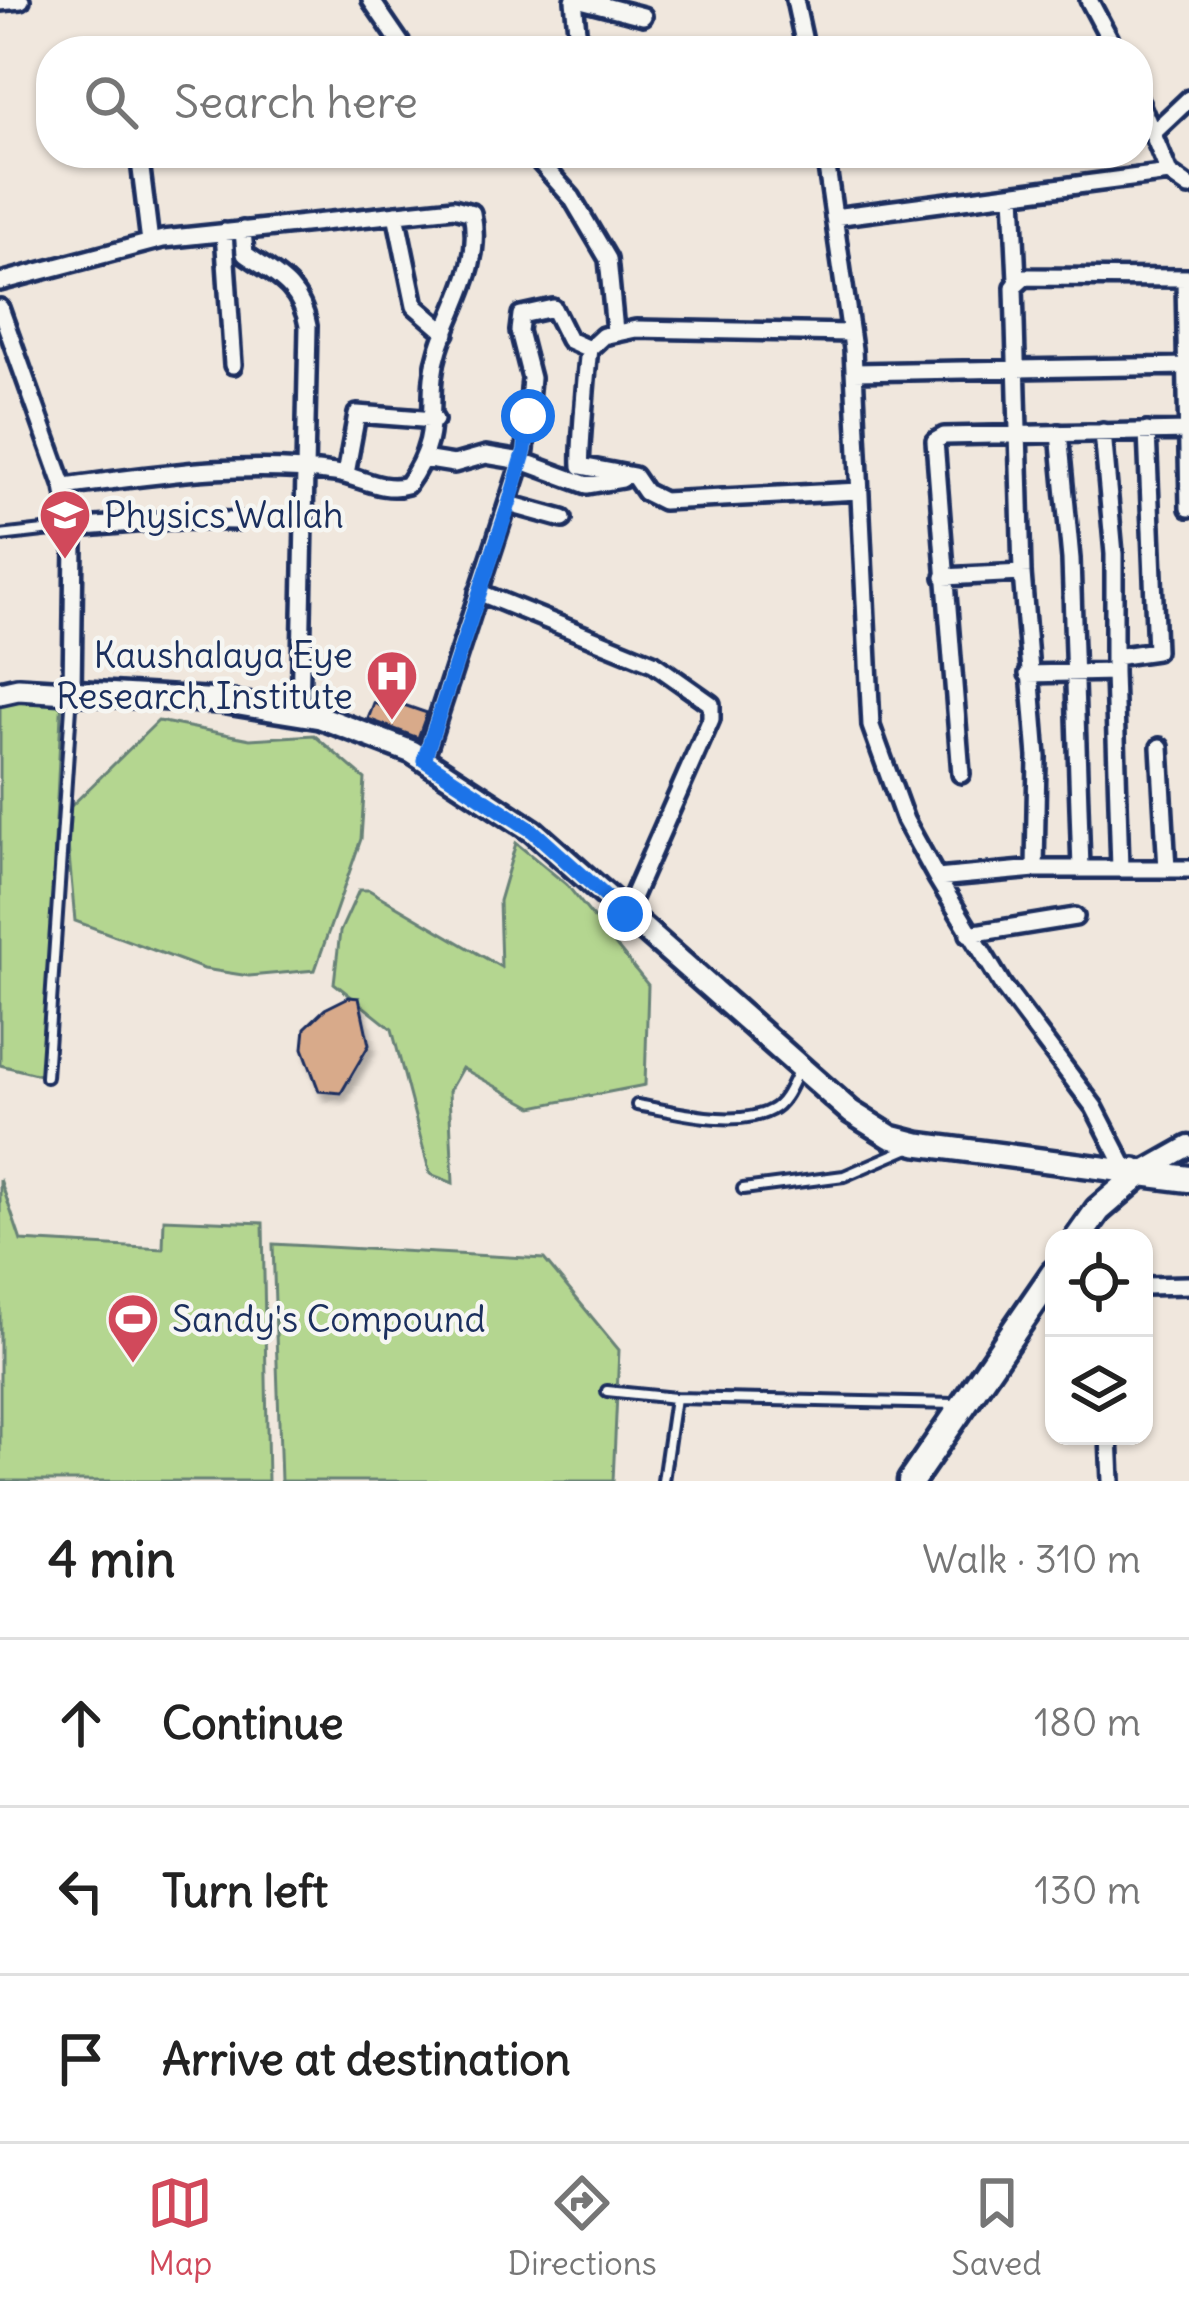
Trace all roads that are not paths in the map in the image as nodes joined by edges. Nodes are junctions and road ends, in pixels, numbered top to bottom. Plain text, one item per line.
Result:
1 (21, 0) edge
2 (371, 0) edge
3 (578, 0) edge
4 (795, 0) edge
5 (1089, 0) edge
6 (0, 2) edge
7 (643, 16) dead end
8 (396, 36) edge
9 (578, 36) edge
10 (803, 36) edge
11 (1108, 36) edge
12 (1189, 99) edge
13 (1153, 133) joint
14 (141, 168) edge
15 (545, 168) edge
16 (827, 168) edge
17 (1169, 173) junction
18 (1189, 187) edge
19 (1013, 194) junction
20 (396, 214) junction
21 (834, 217) junction
22 (243, 230) junction
23 (224, 232) junction
24 (149, 242) junction
25 (1187, 278) edge
26 (1017, 280) junction
27 (0, 282) edge
28 (0, 308) edge
29 (615, 331) junction
30 (446, 333) junction
31 (850, 333) junction
32 (589, 349) junction
33 (233, 365) dead end
34 (1188, 366) edge
35 (1016, 370) junction
36 (854, 372) junction
37 (435, 420) junction
38 (1147, 431) junction
39 (1189, 431) edge
40 (1103, 432) junction
41 (1060, 434) junction
42 (1016, 436) junction
43 (423, 459) junction
44 (522, 461) junction
45 (302, 469) junction
46 (346, 474) junction
47 (634, 476) junction
48 (64, 487) junction
49 (859, 491) junction
50 (509, 504) junction
51 (1189, 508) edge
52 (563, 519) dead end
53 (237, 521) dead end
54 (72, 528) junction
55 (0, 536) edge
56 (1022, 573) junction
57 (944, 577) junction
58 (478, 592) junction
59 (1114, 664) junction
60 (1073, 673) junction
61 (1028, 674) junction
62 (73, 691) junction
63 (0, 693) edge
64 (300, 714) junction
65 (1160, 746) dead end
66 (424, 760) junction
67 (961, 774) dead end
68 (1189, 868) edge
69 (1034, 869) junction
70 (1081, 869) junction
71 (1120, 869) junction
72 (1167, 869) junction
73 (937, 878) junction
74 (625, 914) junction
75 (1075, 917) dead end
76 (969, 934) junction
77 (800, 1068) junction
78 (46, 1077) dead end
79 (637, 1105) dead end
80 (918, 1144) junction
81 (1189, 1146) edge
82 (1134, 1172) junction
83 (1189, 1179) edge
84 (743, 1189) dead end
85 (1098, 1210) junction
86 (1084, 1229) edge
87 (1099, 1229) edge
88 (1153, 1286) edge
89 (1189, 1286) edge
90 (1045, 1287) edge
91 (607, 1391) dead end
92 (675, 1397) junction
93 (967, 1404) junction
94 (1110, 1445) edge
95 (663, 1481) edge
96 (911, 1481) edge
97 (1112, 1481) edge

1 - 6 street
2 - 8 street
3 - 7 street
3 - 9 street
4 - 10 street
5 - 11 street
12 - 13 street
13 - 17 street
14 - 24 street
15 - 29 street
16 - 21 street
17 - 18 street
17 - 19 street
19 - 21 street
19 - 26 street
20 - 22 street
20 - 30 street
20 - 30 street
21 - 31 street
22 - 23 street
22 - 45 street
23 - 24 street
23 - 33 street
24 - 27 street
25 - 26 street
25 - 34 street
26 - 35 street
28 - 48 street
29 - 31 street
29 - 32 street
30 - 37 street
31 - 36 street
32 - 44 street
32 - 47 street
34 - 35 street
34 - 39 street
35 - 36 street
35 - 42 street
36 - 49 street
37 - 43 street
37 - 46 street
38 - 39 street
38 - 40 street
38 - 59 street
39 - 51 street
40 - 41 street
40 - 59 street
41 - 42 street
41 - 60 street
42 - 56 street
42 - 57 street
43 - 44 street
43 - 46 street
44 - 47 street
44 - 50 street
45 - 46 street
45 - 48 street
45 - 64 street
47 - 49 street
48 - 54 street
49 - 73 street
50 - 52 street
50 - 58 street
53 - 54 street
54 - 55 lane
54 - 62 street
56 - 57 street
56 - 61 street
57 - 67 street
58 - 66 street
58 - 74 street
59 - 60 street
59 - 71 street
60 - 61 street
60 - 70 street
61 - 69 street
62 - 63 main road
62 - 64 main road
62 - 78 lane
64 - 66 main road
65 - 72 street
66 - 74 main road
68 - 72 street
69 - 70 street
69 - 73 street
70 - 71 street
71 - 72 street
73 - 76 street
74 - 77 main road
75 - 76 street
76 - 82 street
77 - 79 lane
77 - 80 main road
80 - 82 main road
80 - 84 lane
81 - 82 street
82 - 83 main road
82 - 85 main road
85 - 86 main road
85 - 87 street
88 - 89 street
90 - 93 main road
91 - 92 lane
92 - 93 lane
92 - 95 lane
93 - 96 main road
94 - 97 street

